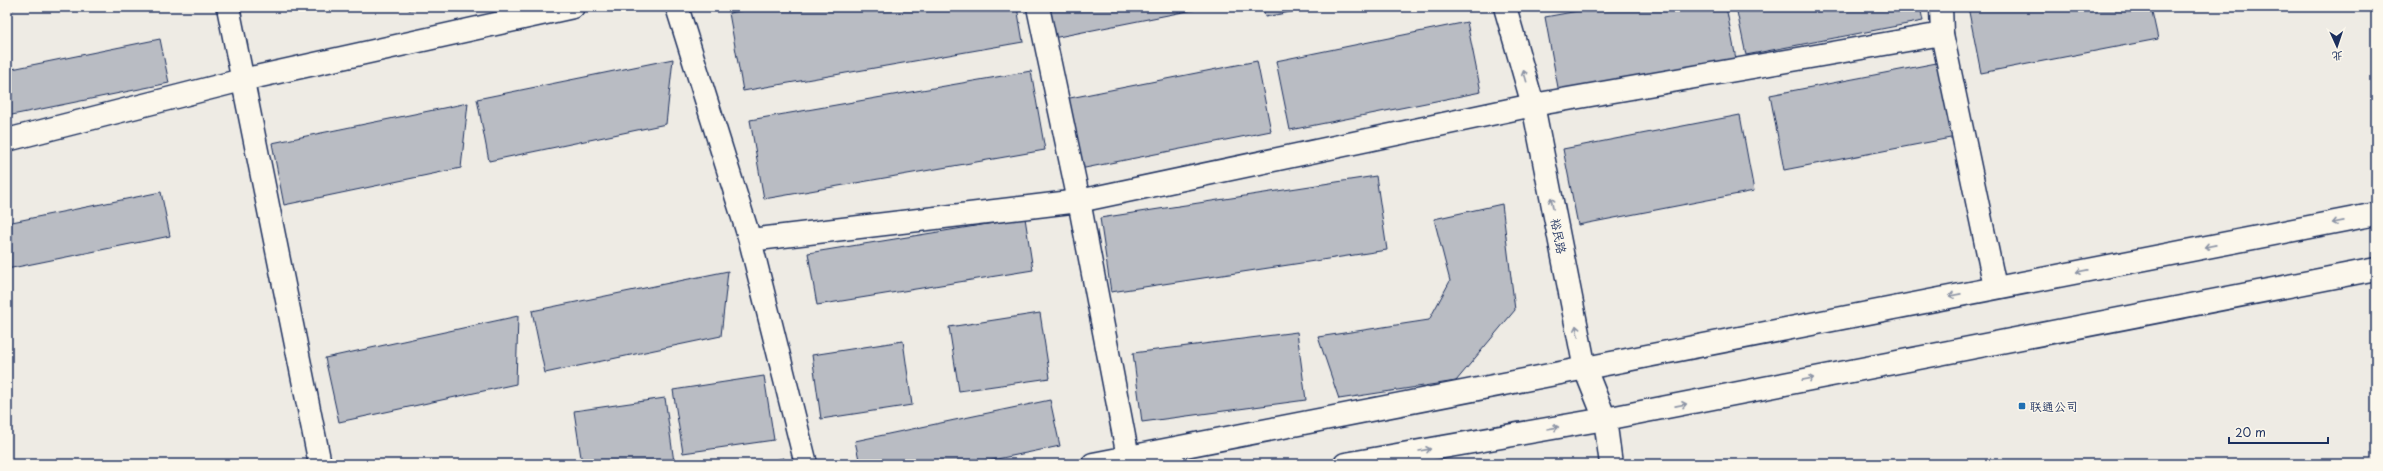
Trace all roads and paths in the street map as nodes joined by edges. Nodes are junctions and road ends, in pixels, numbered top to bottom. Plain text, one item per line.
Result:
1 (228, 7) edge
2 (573, 7) edge
3 (677, 7) edge
4 (1038, 7) edge
5 (1505, 7) edge
6 (1941, 7) edge
7 (1942, 34) junction
8 (242, 80) junction
9 (1533, 105) junction
10 (7, 140) edge
11 (1079, 201) junction
12 (2376, 214) edge
13 (750, 240) junction
14 (2376, 269) edge
15 (1995, 287) junction
16 (1585, 369) junction
17 (1605, 419) junction
18 (1128, 457) junction
19 (1354, 463) edge
20 (320, 464) edge
21 (806, 464) edge
22 (1093, 464) edge
23 (1611, 464) edge

1 - 8 street
2 - 8 street
3 - 13 street
4 - 11 street
9 -> 5 street, 裕民路
6 - 7 street
7 - 9 street
7 - 15 street
8 - 10 street
8 - 20 street
9 - 11 street
16 -> 9 street, 裕民路
11 - 13 street
11 - 18 street
12 -> 15 street
13 - 21 street
17 -> 14 street
15 -> 16 street
16 - 17 street, 裕民路
16 - 18 street
19 -> 17 street
17 - 23 street, 裕民路
18 - 22 street

